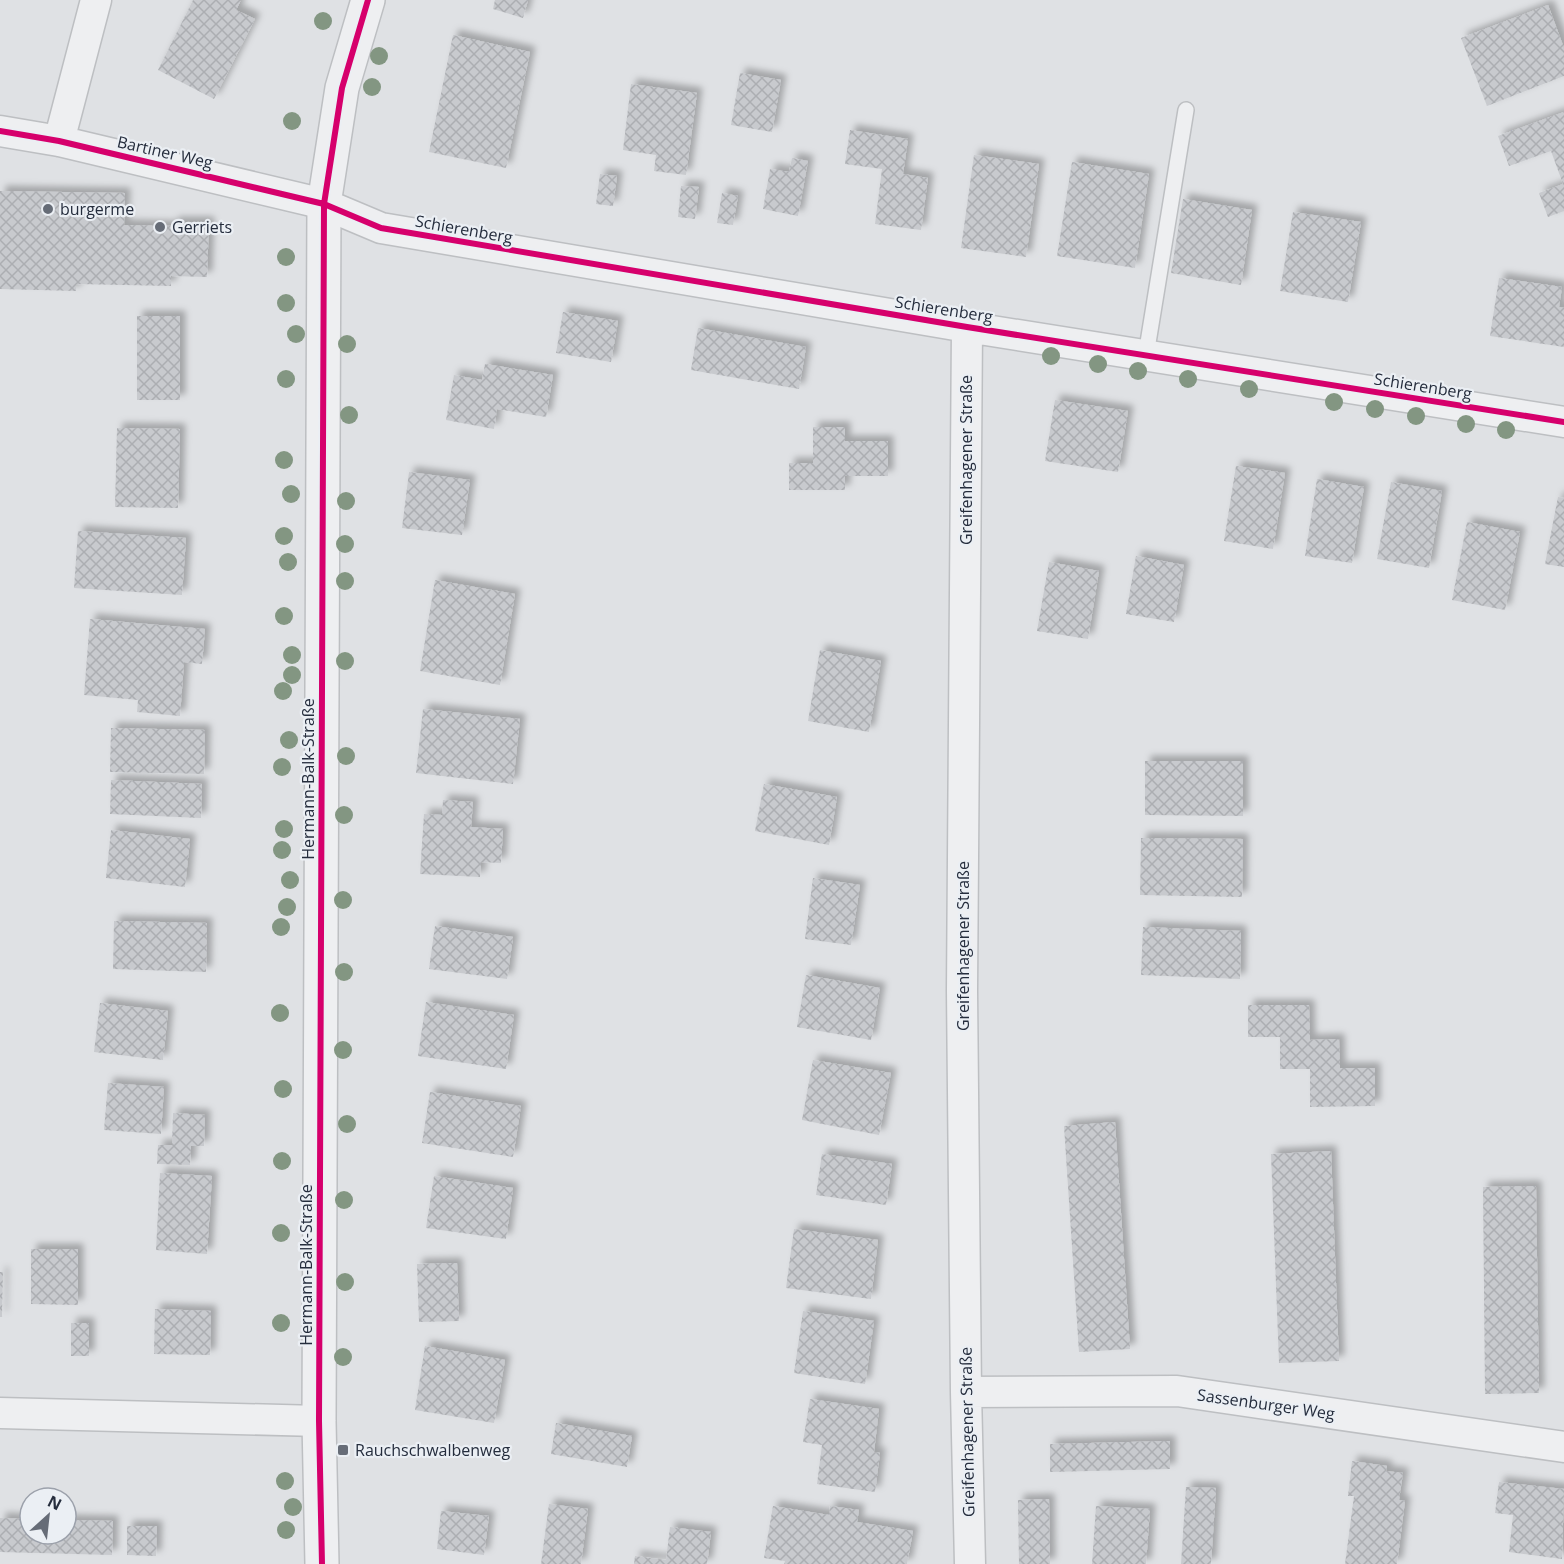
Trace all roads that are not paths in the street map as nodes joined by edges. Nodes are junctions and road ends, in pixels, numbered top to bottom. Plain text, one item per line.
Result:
1 (96, 0) edge
2 (368, 0) edge
3 (1186, 110) dead end
4 (0, 130) edge
5 (59, 141) junction
6 (324, 204) junction
7 (967, 327) junction
8 (1146, 356) junction
9 (1564, 422) edge
10 (966, 1392) junction
11 (0, 1413) edge
12 (319, 1420) junction
13 (1564, 1447) edge
14 (322, 1564) edge
15 (970, 1564) edge

1 - 5 street
2 - 6 street, Hermann-Balk-Straße
3 - 8 lane
4 - 5 street, Bartiner Weg
5 - 6 street, Bartiner Weg
6 - 7 street, Schierenberg
6 - 12 street, Hermann-Balk-Straße
7 - 8 street, Schierenberg
7 - 10 street, Greifenhagener Straße
8 - 9 street, Schierenberg
10 - 13 street, Sassenburger Weg
10 - 15 street, Greifenhagener Straße
11 - 12 street
12 - 14 street, Hermann-Balk-Straße

